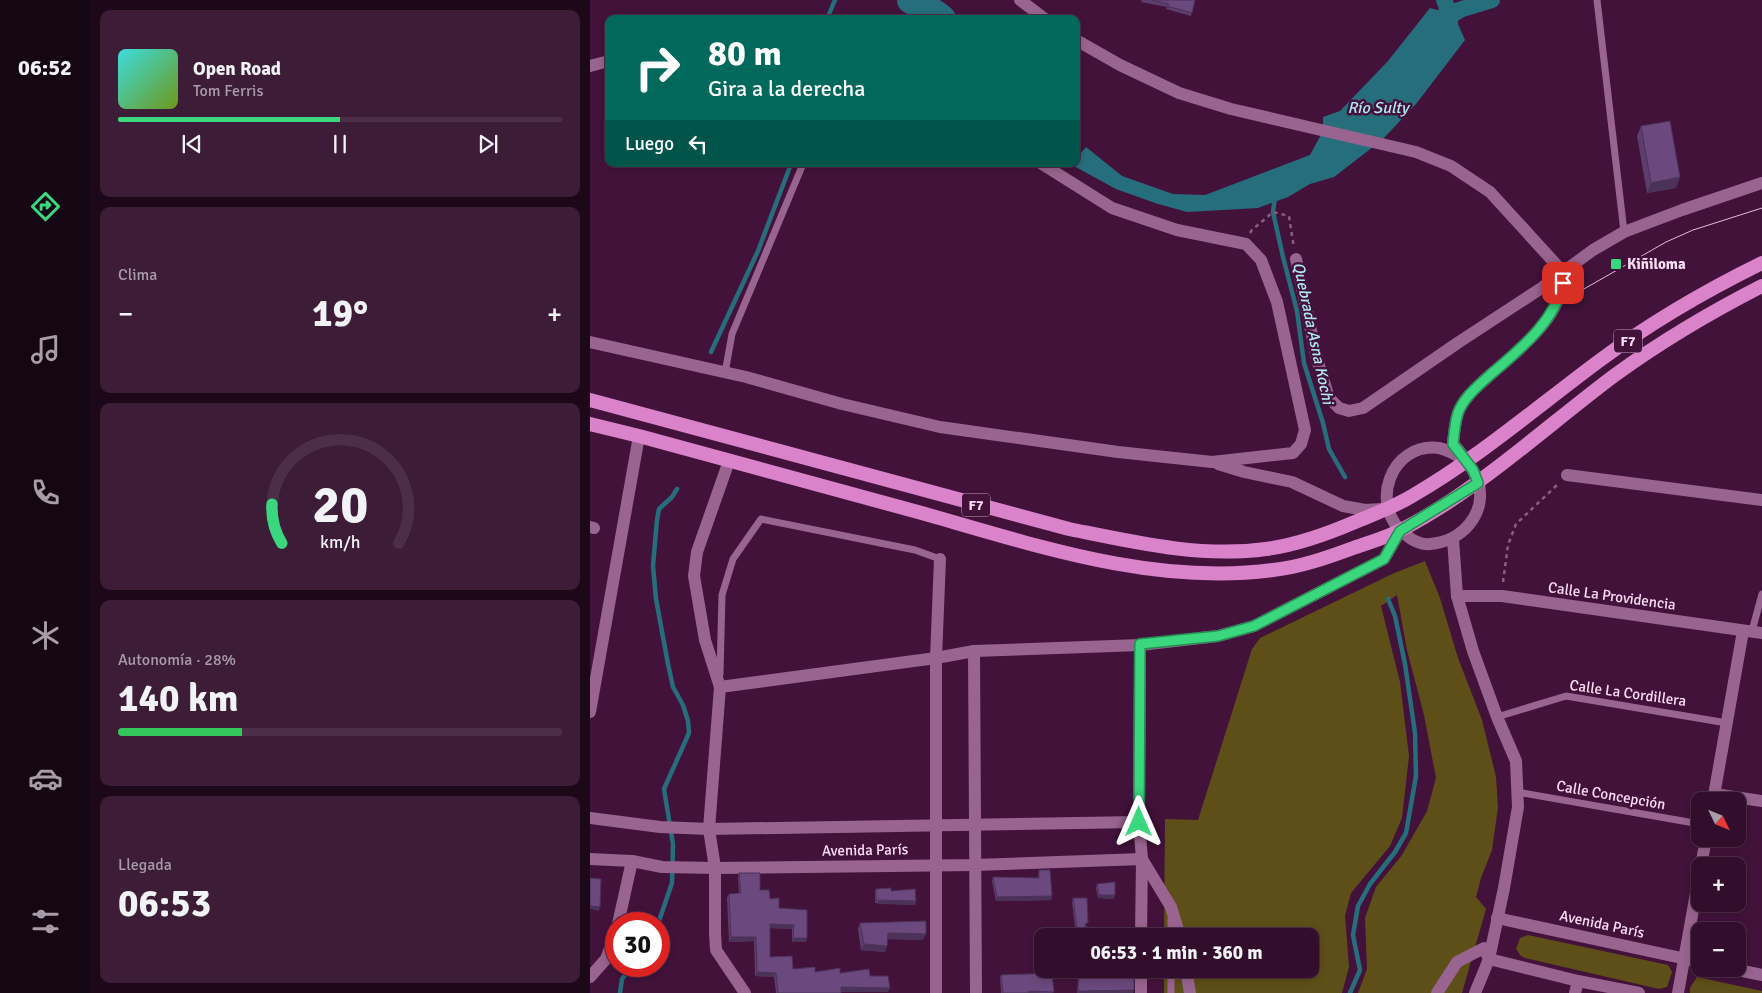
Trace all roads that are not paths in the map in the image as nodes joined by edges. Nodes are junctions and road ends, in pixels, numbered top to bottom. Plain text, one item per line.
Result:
1 (1020, 0) edge
2 (1597, 0) edge
3 (1040, 15) edge
4 (1080, 42) edge
5 (605, 62) edge
6 (590, 66) edge
7 (802, 167) edge
8 (1047, 167) edge
9 (1762, 183) edge
10 (1624, 232) junction
11 (1296, 259) road end
12 (1762, 263) edge
13 (1563, 272) junction
14 (1762, 286) edge
15 (590, 342) edge
16 (726, 372) junction
17 (590, 400) edge
18 (590, 424) edge
19 (639, 436) junction
20 (729, 461) junction
21 (1466, 461) junction
22 (1212, 462) junction
23 (1568, 475) road end
24 (1478, 483) junction
25 (1762, 500) edge
26 (1387, 509) junction
27 (1400, 531) junction
28 (1454, 539) junction
29 (940, 559) joint
30 (1762, 594) edge
31 (1457, 596) junction
32 (1752, 632) edge
33 (1140, 644) junction
34 (974, 651) junction
35 (936, 658) junction
36 (593, 684) edge
37 (720, 686) junction
38 (590, 712) edge
39 (1497, 717) junction
40 (1727, 723) junction
41 (1517, 792) junction
42 (1714, 792) edge
43 (1746, 800) edge
44 (1762, 801) edge
45 (590, 818) edge
46 (1139, 822) junction
47 (1691, 822) edge
48 (935, 825) junction
49 (975, 825) junction
50 (709, 829) junction
51 (590, 859) edge
52 (1142, 859) junction
53 (632, 861) junction
54 (936, 865) junction
55 (975, 866) junction
56 (715, 868) junction
57 (1171, 907) junction
58 (621, 912) edge
59 (1692, 912) edge
60 (1497, 918) junction
61 (1142, 928) edge
62 (1171, 928) edge
63 (1178, 928) edge
64 (1684, 958) junction
65 (1489, 959) junction
66 (1691, 960) edge
67 (605, 961) edge
68 (1746, 972) edge
69 (1762, 975) edge
70 (590, 977) edge
71 (1141, 978) edge
72 (1171, 978) edge
73 (1188, 978) edge
74 (1577, 987) edge
75 (745, 993) edge
76 (936, 993) edge
77 (976, 993) edge
78 (1141, 993) edge
79 (1171, 993) edge
80 (1190, 993) edge
81 (1437, 993) edge
82 (1475, 993) edge
83 (1639, 993) edge
84 (1678, 993) edge

1 - 3 street
2 - 10 lane
4 - 13 street
5 - 6 street
7 - 16 lane
8 - 22 street
9 - 10 street
10 - 13 street
11 - 13 street
12 - 21 highway, F7
13 - 21 street
14 - 24 highway, F7
15 - 16 street
16 - 22 street
17 - 26 highway, F7
18 - 19 highway, F7
19 - 20 highway, F7
19 - 36 street
20 - 27 highway, F7
20 - 37 street
21 - 24 street
21 - 26 highway, F7
21 - 26 street
22 - 26 street
23 - 25 street
24 - 27 highway, F7
24 - 28 street
26 - 27 street
27 - 28 street
27 - 33 street
28 - 31 street
29 - 35 street
29 - 37 lane
30 - 32 lane
31 - 32 street, Calle La Providencia
31 - 39 street
32 - 40 street
33 - 34 street
33 - 46 street
34 - 35 street
34 - 49 street
35 - 37 street
35 - 48 street
36 - 38 street
37 - 50 street
39 - 40 lane, Calle La Cordillera
39 - 41 street
40 - 42 street
41 - 47 lane, Calle Concepción
41 - 60 street
43 - 44 street
45 - 50 street, Avenida París
46 - 49 street, Avenida París
46 - 52 street
48 - 49 street, Avenida París
48 - 50 street, Avenida París
48 - 54 street
49 - 55 street
50 - 56 street
51 - 53 street, Avenida París
52 - 55 street, Avenida París
52 - 57 street
52 - 61 street
53 - 56 street, Avenida París
53 - 58 street
54 - 55 street, Avenida París
54 - 56 street, Avenida París
54 - 76 street
55 - 77 street
56 - 75 street
57 - 62 lane
57 - 63 street
59 - 64 street
60 - 64 street, Avenida París
60 - 65 street
64 - 66 street, Avenida París
64 - 84 street
65 - 74 street
65 - 81 street
65 - 82 street
67 - 70 street
68 - 69 street
71 - 78 street
72 - 79 lane
73 - 80 street
74 - 83 street

